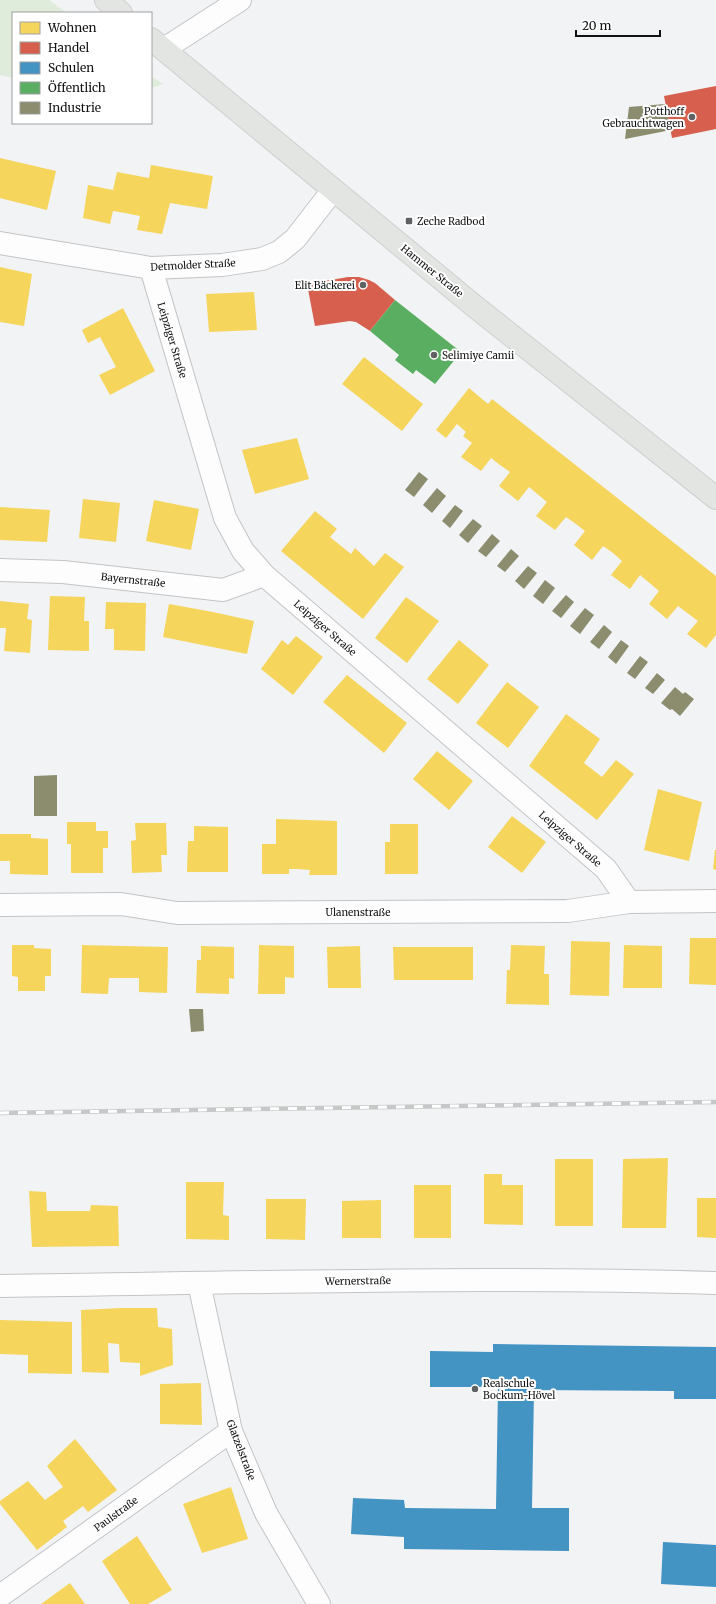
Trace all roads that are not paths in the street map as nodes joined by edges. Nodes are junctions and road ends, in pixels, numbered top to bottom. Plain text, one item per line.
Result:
1 (106, 0) edge
2 (240, 0) edge
3 (120, 12) edge
4 (157, 44) edge
5 (333, 190) junction
6 (0, 243) edge
7 (151, 268) junction
8 (716, 498) edge
9 (0, 570) edge
10 (264, 575) junction
11 (716, 901) edge
12 (629, 902) junction
13 (0, 905) edge
14 (199, 1283) junction
15 (716, 1283) edge
16 (0, 1286) edge
17 (231, 1430) junction
18 (0, 1596) edge
19 (319, 1604) edge

1 - 3 main road
2 - 4 street
4 - 5 main road, Hammer Straße
5 - 7 street, Detmolder Straße
5 - 8 main road, Hammer Straße
6 - 7 street, Detmolder Straße
7 - 10 street, Leipziger Straße
9 - 10 street, Bayernstraße
10 - 12 street, Leipziger Straße
11 - 12 street, Ulanenstraße
12 - 13 street, Ulanenstraße
14 - 15 street, Wernerstraße
14 - 16 street, Wernerstraße
14 - 17 street, Glatzelstraße
17 - 18 street, Paulstraße
17 - 19 street, Glatzelstraße

